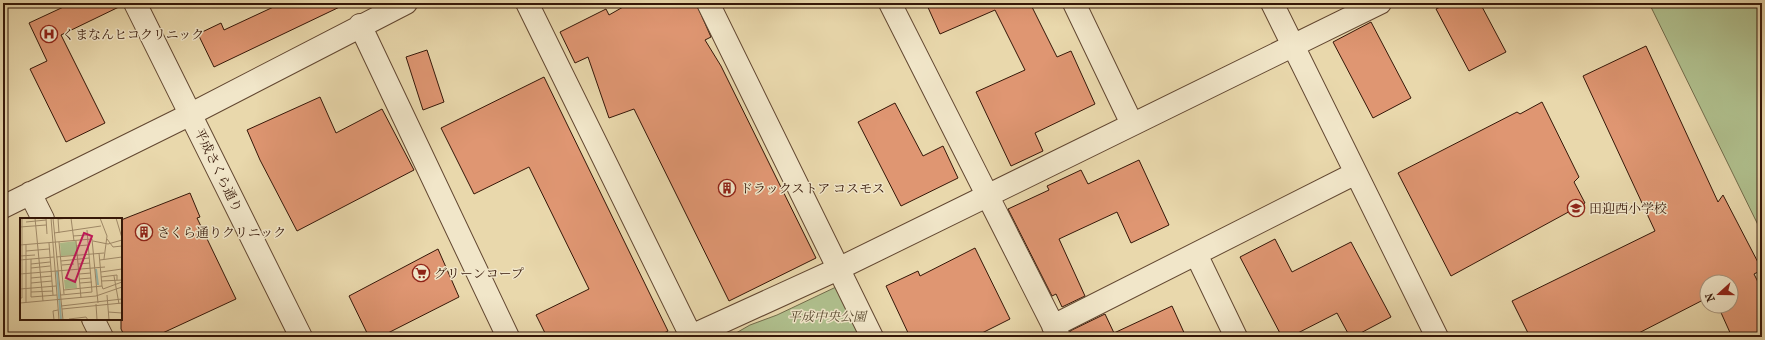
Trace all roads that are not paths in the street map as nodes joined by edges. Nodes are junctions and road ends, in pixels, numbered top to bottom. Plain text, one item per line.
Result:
1 (135, 3) edge
2 (406, 3) edge
3 (527, 3) edge
4 (708, 3) edge
5 (890, 3) edge
6 (1074, 3) edge
7 (1272, 3) edge
8 (1380, 3) edge
9 (360, 25) junction
10 (1293, 46) junction
11 (192, 114) junction
12 (1132, 124) junction
13 (1356, 173) junction
14 (30, 193) junction
15 (986, 196) junction
16 (3, 207) edge
17 (42, 218) edge
18 (1196, 254) junction
19 (838, 269) junction
20 (94, 320) edge
21 (1056, 331) edge
22 (102, 337) edge
23 (301, 337) edge
24 (508, 337) edge
25 (690, 337) edge
26 (872, 337) edge
27 (1236, 337) edge
28 (1437, 337) edge

1 - 11 street, 平成さくら通り
2 - 9 street
3 - 25 street
4 - 19 street
5 - 15 street
6 - 12 street
7 - 10 street
8 - 10 street
9 - 11 street
9 - 24 street
10 - 12 street
10 - 13 street
11 - 14 street
11 - 23 street, 平成さくら通り
12 - 15 street
13 - 18 street
13 - 28 street
14 - 16 street
14 - 17 street
15 - 19 street
15 - 21 street
18 - 21 street
18 - 27 street
19 - 25 street
19 - 26 street
20 - 22 street

